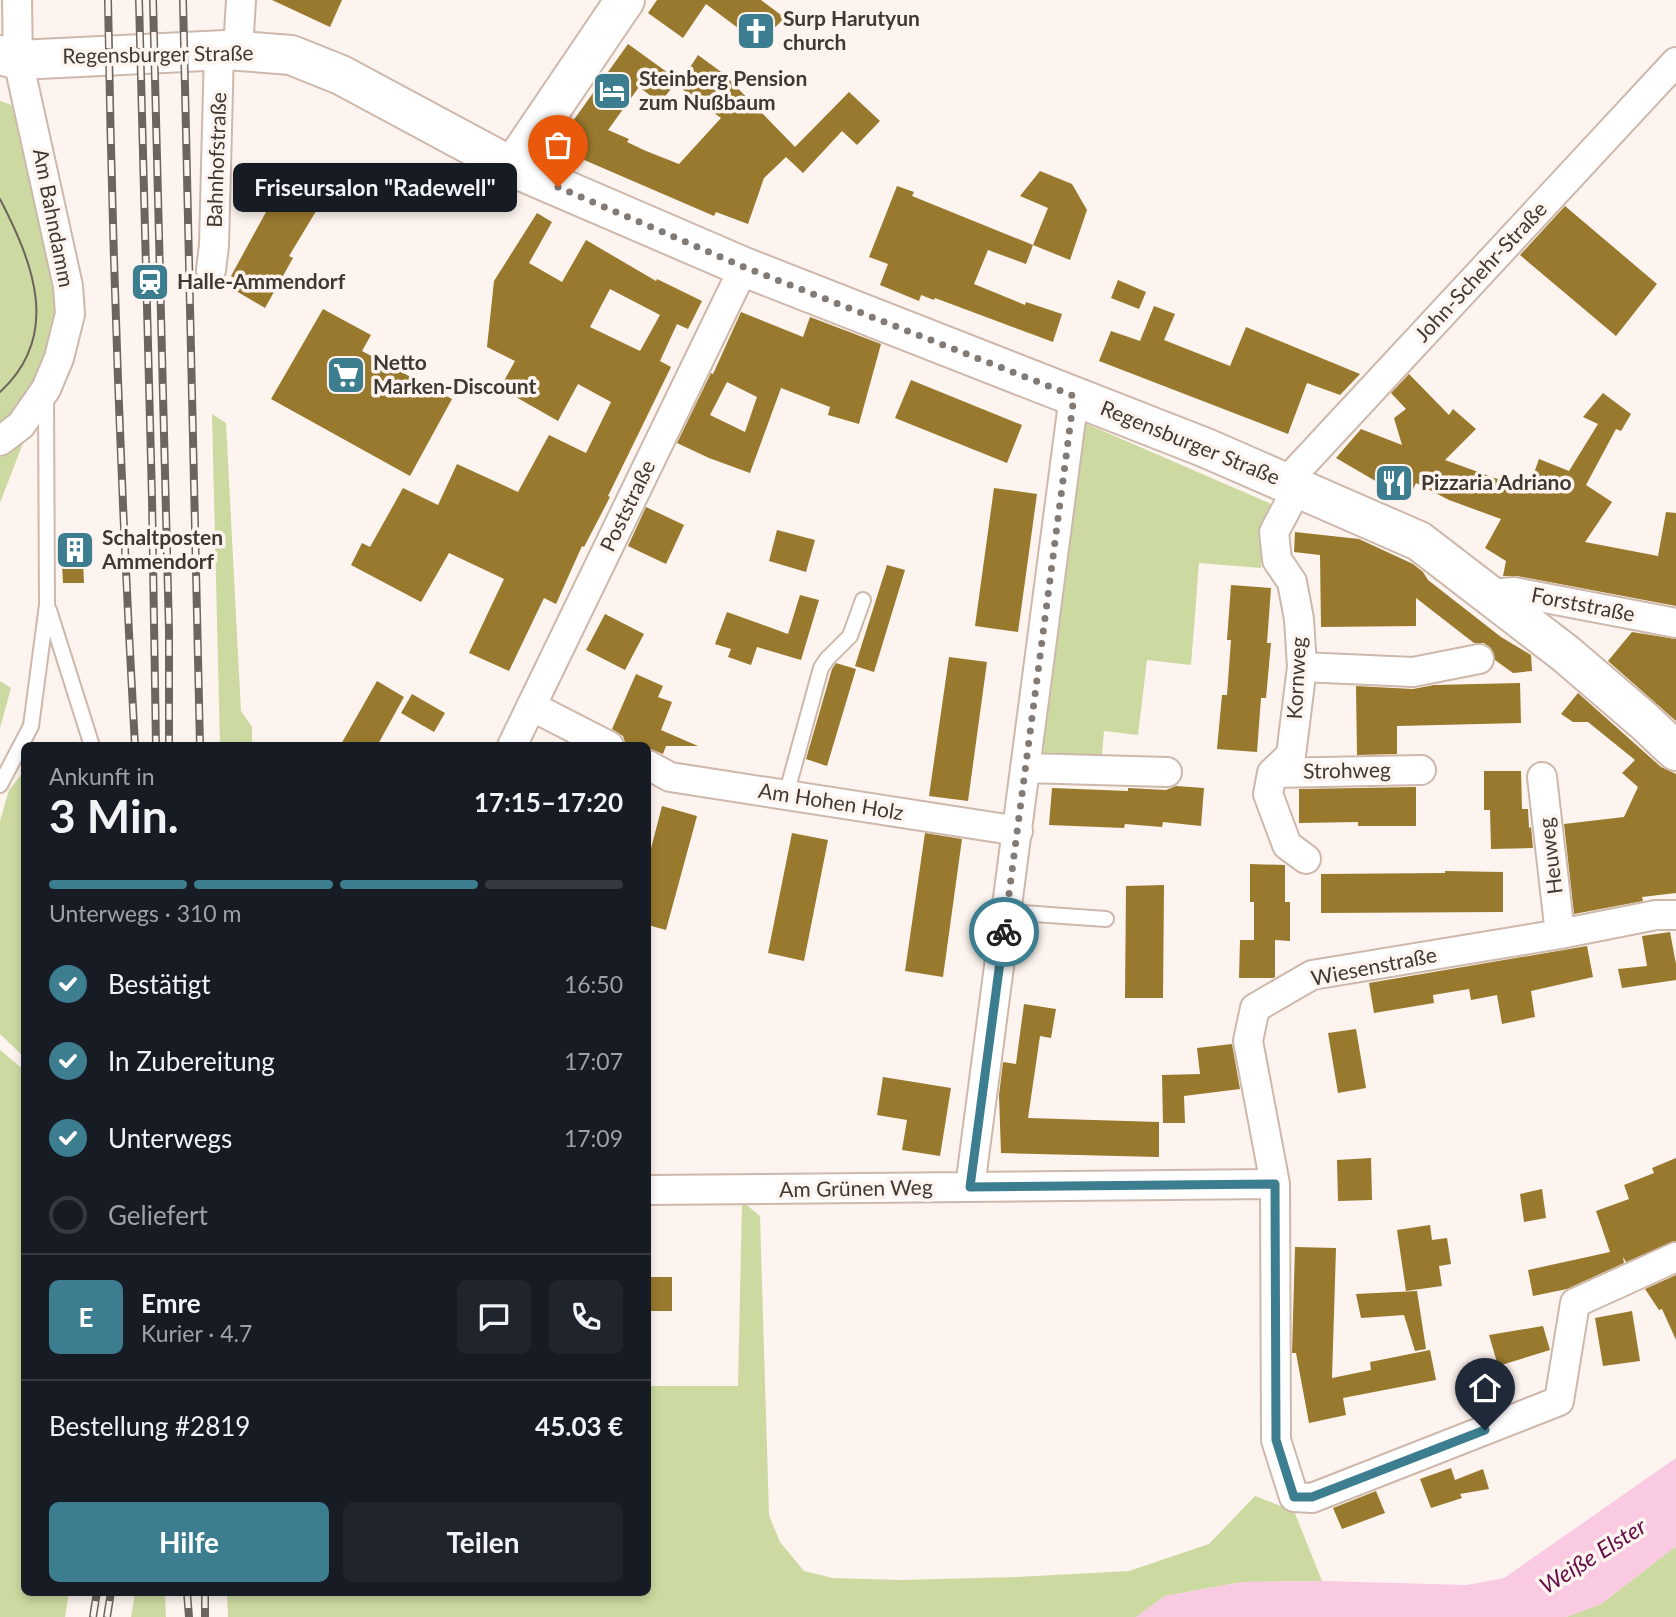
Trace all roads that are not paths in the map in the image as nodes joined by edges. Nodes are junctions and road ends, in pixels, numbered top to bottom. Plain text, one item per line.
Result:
1 (17, 0) edge
2 (241, 0) edge
3 (625, 0) edge
4 (229, 50) junction
5 (5, 56) edge
6 (1676, 61) edge
7 (512, 167) junction
8 (744, 267) junction
9 (211, 270) dead end
10 (46, 389) junction
11 (1074, 396) junction
12 (0, 441) edge
13 (1292, 485) junction
14 (1489, 594) junction
15 (863, 600) dead end
16 (47, 605) junction
17 (1676, 623) edge
18 (1479, 659) dead end
19 (1302, 667) junction
20 (531, 706) junction
21 (23, 742) edge
22 (90, 742) edge
23 (514, 742) edge
24 (601, 742) edge
25 (21, 745) edge
26 (1676, 751) edge
27 (651, 767) edge
28 (1025, 768) junction
29 (1421, 770) dead end
30 (1167, 772) dead end
31 (1272, 773) junction
32 (1542, 777) dead end
33 (0, 785) edge
34 (786, 795) junction
35 (1018, 831) junction
36 (1306, 859) dead end
37 (1007, 912) junction
38 (1676, 915) edge
39 (1106, 919) dead end
40 (1560, 934) junction
41 (1275, 1184) junction
42 (970, 1187) junction
43 (651, 1189) edge
44 (1676, 1257) edge

1 - 5 street
2 - 4 street, Bahnhofstraße
3 - 7 main road
4 - 5 main road, Regensburger Straße
4 - 7 main road, Regensburger Straße
4 - 9 street, Bahnhofstraße
5 - 10 street, Am Bahndamm
6 - 13 street, John-Schehr-Straße
7 - 8 main road, Regensburger Straße
8 - 11 main road, Regensburger Straße
8 - 20 street, Poststraße
10 - 12 street
10 - 16 lane, Am Bahndamm
11 - 13 main road, Regensburger Straße
11 - 28 street
13 - 14 main road, Regensburger Straße
13 - 19 street, Kornweg
14 - 17 street, Forststraße
14 - 26 main road, Regensburger Straße
15 - 34 lane
16 - 21 lane, Am Bahndamm
16 - 22 lane
18 - 19 street
19 - 31 street, Kornweg
20 - 23 street, Poststraße
20 - 24 street
25 - 33 lane, Am Bahndamm
27 - 34 street, Am Hohen Holz
28 - 30 street
28 - 35 street
29 - 31 street, Strohweg
31 - 36 street
32 - 40 street, Heuweg
34 - 35 street, Am Hohen Holz
35 - 37 street
37 - 39 lane
37 - 42 street
38 - 40 street, Wiesenstraße
40 - 41 street, Wiesenstraße
41 - 42 street, Am Grünen Weg
41 - 44 street, Wiesenstraße
42 - 43 street, Am Grünen Weg

